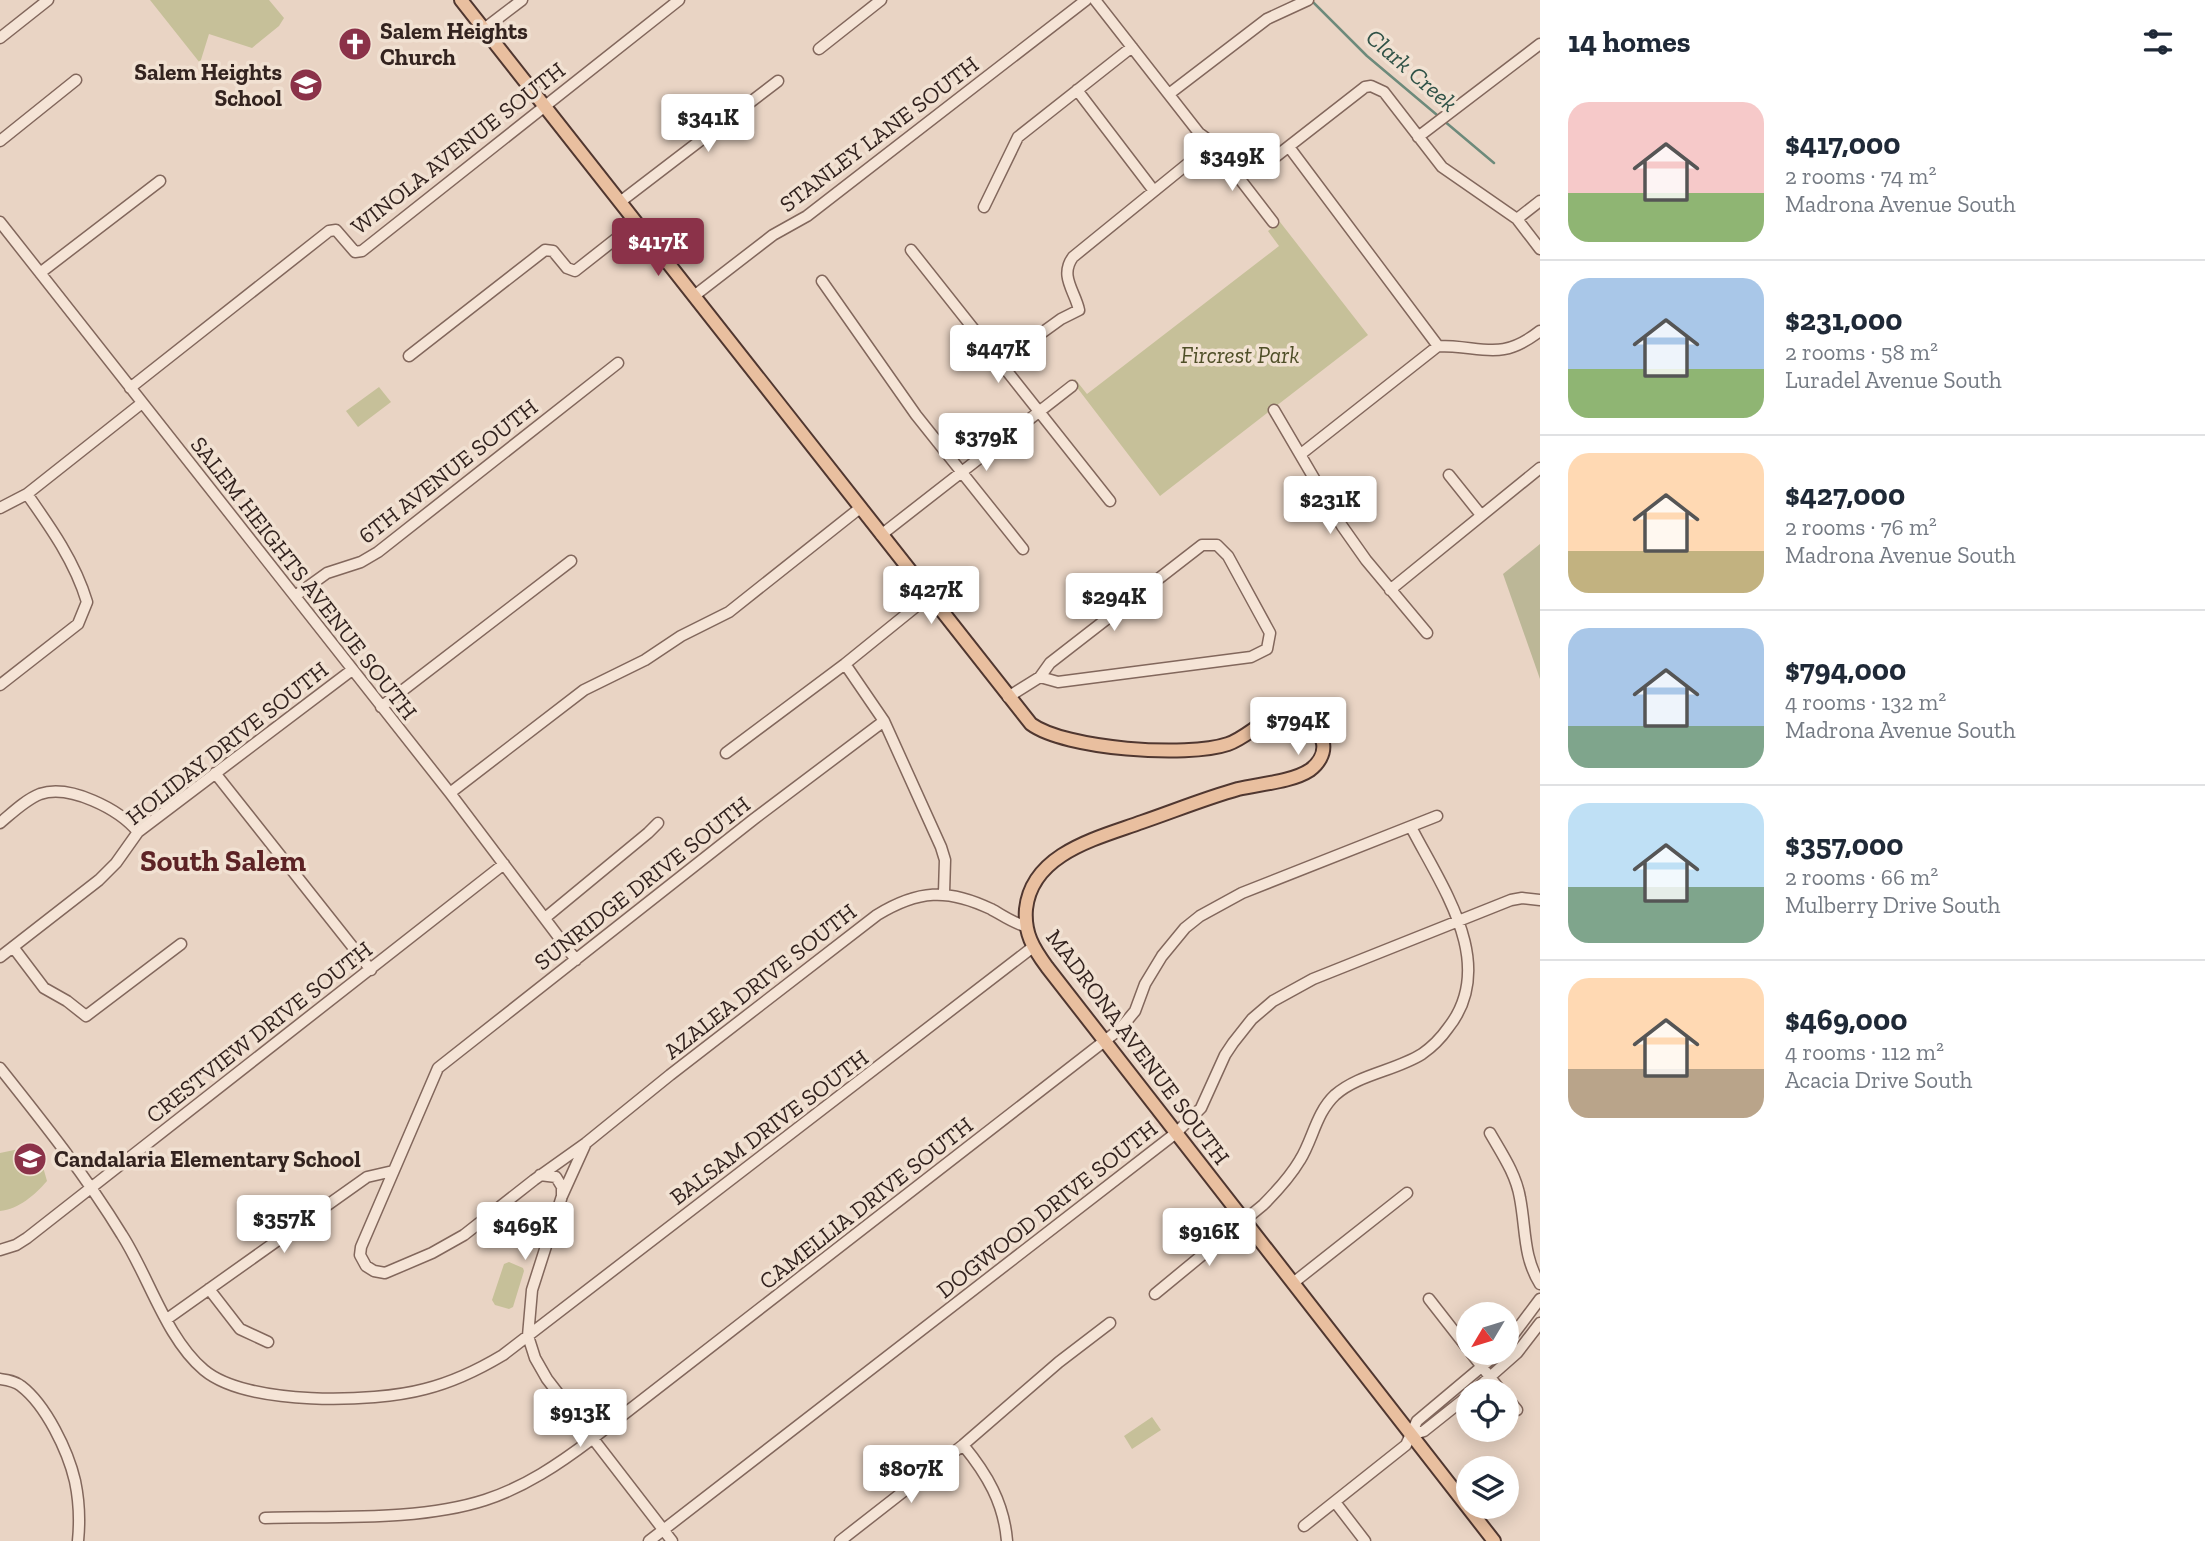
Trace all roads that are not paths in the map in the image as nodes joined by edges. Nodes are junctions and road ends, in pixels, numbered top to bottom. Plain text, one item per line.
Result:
1 (48, 0) edge
2 (461, 0) edge
3 (522, 0) edge
4 (679, 0) edge
5 (881, 0) edge
6 (1086, 0) edge
7 (1095, 0) edge
8 (1308, 0) edge
9 (484, 29) junction
10 (0, 38) edge
11 (1540, 44) edge
12 (1132, 47) junction
13 (819, 49) dead end
14 (76, 80) dead end
15 (778, 81) dead end
16 (1077, 90) junction
17 (1169, 94) junction
18 (545, 106) junction
19 (1418, 137) junction
20 (0, 141) edge
21 (1212, 144) junction
22 (1289, 147) junction
23 (1226, 153) junction
24 (160, 181) dead end
25 (1154, 191) junction
26 (1540, 201) edge
27 (620, 202) junction
28 (984, 207) dead end
29 (1517, 219) junction
30 (0, 222) edge
31 (1273, 222) dead end
32 (636, 223) junction
33 (1540, 249) edge
34 (911, 250) dead end
35 (40, 273) junction
36 (822, 281) dead end
37 (694, 296) junction
38 (1540, 331) edge
39 (1043, 332) dead end
40 (1438, 346) junction
41 (409, 356) dead end
42 (618, 363) dead end
43 (1072, 386) dead end
44 (130, 388) junction
45 (142, 403) junction
46 (1038, 411) junction
47 (1274, 411) dead end
48 (1301, 454) junction
49 (1540, 468) edge
50 (961, 473) junction
51 (1449, 475) dead end
52 (27, 494) junction
53 (1110, 501) dead end
54 (0, 508) edge
55 (860, 508) junction
56 (1481, 515) junction
57 (881, 535) junction
58 (1023, 549) dead end
59 (572, 561) dead end
60 (1390, 590) junction
61 (295, 596) junction
62 (929, 596) junction
63 (1427, 633) dead end
64 (845, 664) junction
65 (352, 670) junction
66 (1040, 677) junction
67 (0, 685) edge
68 (1008, 697) junction
69 (381, 707) junction
70 (884, 721) junction
71 (726, 753) dead end
72 (215, 773) junction
73 (450, 793) junction
74 (1437, 816) dead end
75 (658, 822) dead end
76 (0, 823) edge
77 (1411, 827) junction
78 (138, 832) junction
79 (504, 864) junction
80 (944, 893) junction
81 (1540, 900) edge
82 (545, 918) junction
83 (1459, 922) junction
84 (1025, 926) junction
85 (181, 944) dead end
86 (13, 947) junction
87 (1033, 947) junction
88 (0, 957) edge
89 (576, 960) junction
90 (371, 970) junction
91 (1104, 1042) junction
92 (0, 1068) edge
93 (1176, 1133) junction
94 (1490, 1133) dead end
95 (586, 1143) junction
96 (393, 1171) junction
97 (540, 1175) junction
98 (90, 1189) junction
99 (1407, 1193) dead end
100 (562, 1196) junction
101 (1244, 1221) junction
102 (0, 1250) edge
103 (362, 1261) joint
104 (1293, 1283) junction
105 (1540, 1284) edge
106 (209, 1289) junction
107 (1155, 1294) dead end
108 (1429, 1299) dead end
109 (1540, 1299) edge
110 (167, 1319) junction
111 (1110, 1323) dead end
112 (1540, 1323) edge
113 (1519, 1327) edge
114 (1456, 1333) edge
115 (528, 1336) junction
116 (268, 1342) dead end
117 (1484, 1365) edge
118 (1482, 1367) junction
119 (1491, 1378) joint
120 (0, 1379) edge
121 (1456, 1406) edge
122 (1411, 1435) junction
123 (592, 1440) junction
124 (963, 1445) junction
125 (1335, 1502) junction
126 (265, 1518) dead end
127 (1304, 1526) dead end
128 (663, 1530) junction
129 (78, 1541) edge
130 (649, 1541) edge
131 (672, 1541) edge
132 (840, 1541) edge
133 (1007, 1541) edge
134 (1365, 1541) edge
135 (1494, 1541) edge

1 - 10 street
2 - 9 main road, MADRONA AVENUE SOUTH
3 - 9 street
4 - 18 street, WINOLA AVENUE SOUTH
5 - 13 street
6 - 37 street, STANLEY LANE SOUTH
7 - 12 street
8 - 17 street
9 - 18 main road, MADRONA AVENUE SOUTH
11 - 19 street
12 - 16 street
12 - 17 street
14 - 20 street
15 - 27 street
16 - 25 street
16 - 28 street
17 - 21 street
18 - 27 main road, MADRONA AVENUE SOUTH
18 - 44 street, WINOLA AVENUE SOUTH
19 - 22 street
19 - 29 street
21 - 23 street
21 - 25 street
22 - 23 street
22 - 40 street
23 - 31 street
24 - 35 street
25 - 39 street
26 - 29 street
27 - 32 main road, MADRONA AVENUE SOUTH
29 - 33 street
30 - 35 street, SALEM HEIGHTS AVENUE SOUTH
32 - 37 main road, MADRONA AVENUE SOUTH
32 - 41 street
34 - 46 street
35 - 44 street, SALEM HEIGHTS AVENUE SOUTH
36 - 50 street
37 - 55 main road, MADRONA AVENUE SOUTH
38 - 40 street
40 - 48 street
42 - 61 street, 6TH AVENUE SOUTH
43 - 46 street
44 - 45 street, SALEM HEIGHTS AVENUE SOUTH
45 - 52 street
45 - 61 street, SALEM HEIGHTS AVENUE SOUTH
46 - 50 street
46 - 53 street
47 - 48 street
48 - 60 street
49 - 56 street
50 - 57 street
50 - 58 street
51 - 56 street
52 - 54 street
52 - 67 street
55 - 57 main road, MADRONA AVENUE SOUTH
55 - 73 street
56 - 60 street
57 - 62 main road, MADRONA AVENUE SOUTH
59 - 69 street
60 - 63 street
61 - 65 street, SALEM HEIGHTS AVENUE SOUTH
62 - 64 street
62 - 68 main road, MADRONA AVENUE SOUTH
64 - 70 street
64 - 71 street
65 - 69 street, SALEM HEIGHTS AVENUE SOUTH
65 - 72 street, HOLIDAY DRIVE SOUTH
66 - 66 street
66 - 68 street
68 - 84 main road, MADRONA AVENUE SOUTH
69 - 73 street, SALEM HEIGHTS AVENUE SOUTH
70 - 80 street
70 - 89 street, SUNRIDGE DRIVE SOUTH
72 - 78 street, HOLIDAY DRIVE SOUTH
72 - 90 street
73 - 79 street, SALEM HEIGHTS AVENUE SOUTH
74 - 77 street, CAMELLIA DRIVE SOUTH
75 - 82 street
76 - 78 street
77 - 83 street
77 - 91 street, CAMELLIA DRIVE SOUTH
78 - 86 street, HOLIDAY DRIVE SOUTH
79 - 82 street, SALEM HEIGHTS AVENUE SOUTH
79 - 90 street, CRESTVIEW DRIVE SOUTH
80 - 84 street, AZALEA DRIVE SOUTH
80 - 95 street, AZALEA DRIVE SOUTH
81 - 83 street, DOGWOOD DRIVE SOUTH
82 - 89 street, SALEM HEIGHTS AVENUE SOUTH
83 - 93 street, DOGWOOD DRIVE SOUTH
83 - 101 street
84 - 87 main road, MADRONA AVENUE SOUTH
85 - 86 street
86 - 88 street, HOLIDAY DRIVE SOUTH
87 - 91 main road, MADRONA AVENUE SOUTH
87 - 115 street, BALSAM DRIVE SOUTH
89 - 96 street, SUNRIDGE DRIVE SOUTH
90 - 98 street, CRESTVIEW DRIVE SOUTH
91 - 93 main road, MADRONA AVENUE SOUTH
91 - 123 street, CAMELLIA DRIVE SOUTH
92 - 98 street, BALSAM DRIVE SOUTH
93 - 101 main road, MADRONA AVENUE SOUTH
93 - 128 street, DOGWOOD DRIVE SOUTH
94 - 105 street
95 - 97 street, AZALEA DRIVE SOUTH
95 - 100 street
96 - 103 street, SUNRIDGE DRIVE SOUTH
96 - 106 street
97 - 100 street
97 - 103 street, AZALEA DRIVE SOUTH
98 - 102 street, CRESTVIEW DRIVE SOUTH
98 - 110 street, BALSAM DRIVE SOUTH
99 - 104 street
100 - 115 street
101 - 104 main road, MADRONA AVENUE SOUTH
101 - 107 street
104 - 122 main road, MADRONA AVENUE SOUTH
106 - 110 street
106 - 116 street
108 - 114 street
109 - 113 street
110 - 115 street, BALSAM DRIVE SOUTH
111 - 124 street
112 - 119 street
115 - 123 street
117 - 118 street
118 - 119 street
118 - 122 street
120 - 129 street
121 - 122 street
122 - 125 street
122 - 135 main road, MADRONA AVENUE SOUTH
123 - 126 street, CAMELLIA DRIVE SOUTH
123 - 128 street
124 - 132 street
124 - 133 street
125 - 127 street
125 - 134 street
128 - 130 street, DOGWOOD DRIVE SOUTH
128 - 131 street

